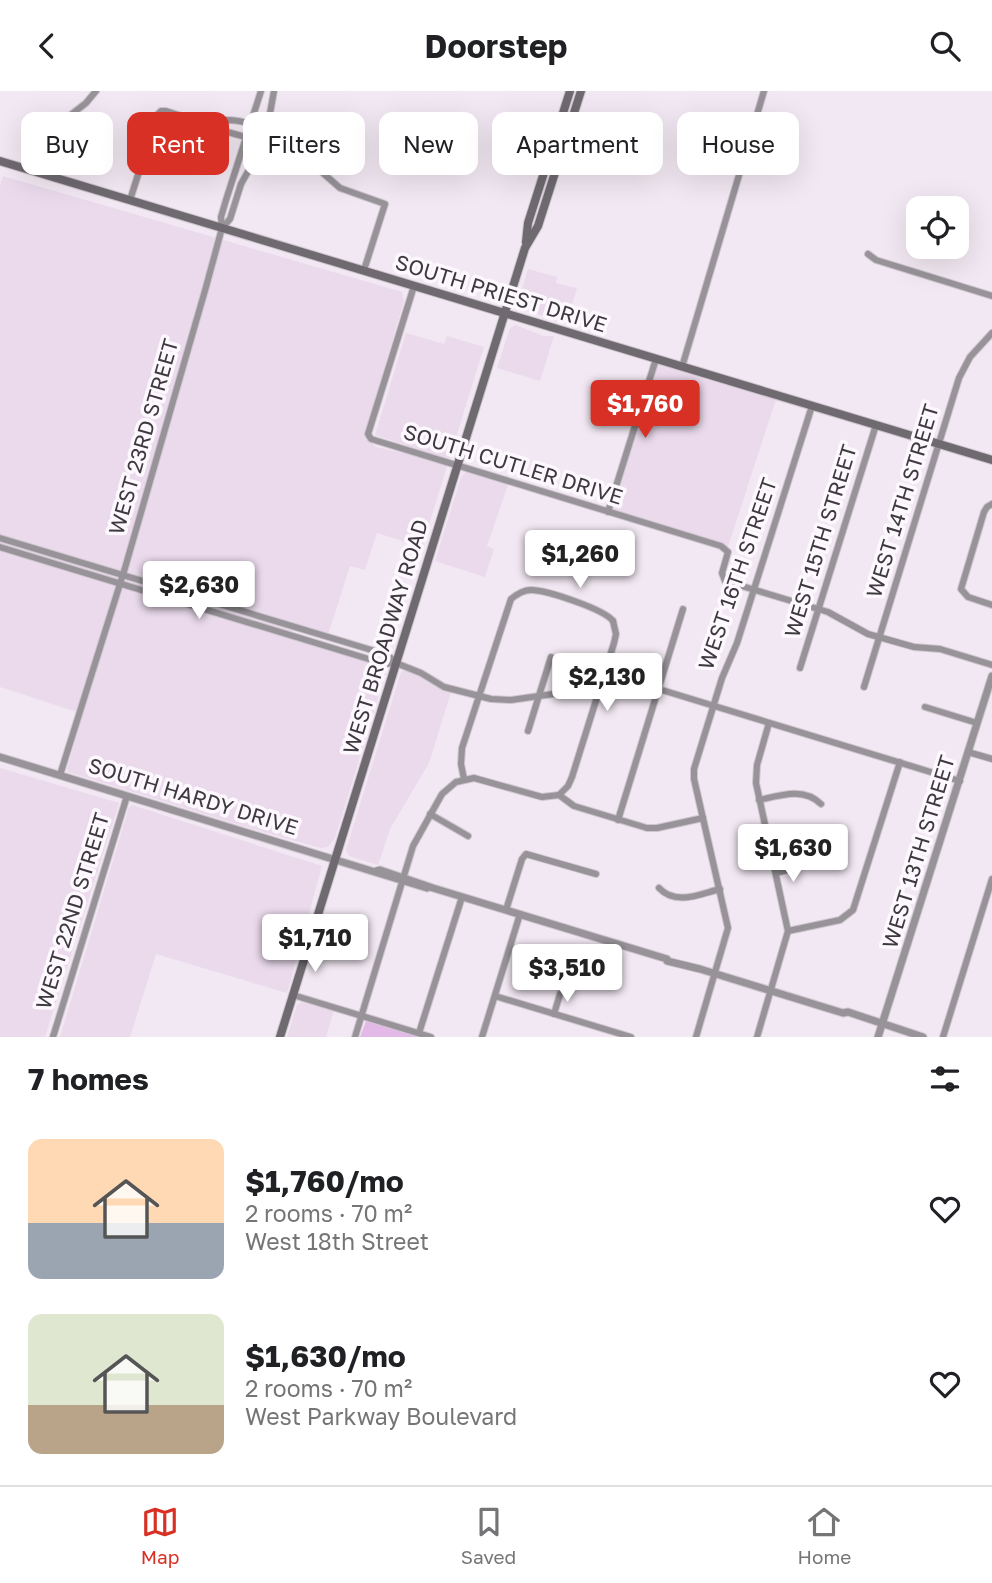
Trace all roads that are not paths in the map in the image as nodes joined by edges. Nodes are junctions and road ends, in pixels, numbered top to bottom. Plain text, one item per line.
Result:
1 (96, 91) edge
2 (261, 91) edge
3 (570, 91) edge
4 (580, 91) edge
5 (764, 91) edge
6 (272, 94) edge
7 (254, 112) edge
8 (269, 112) edge
9 (243, 147) edge
10 (0, 160) edge
11 (138, 175) edge
12 (245, 175) edge
13 (325, 175) edge
14 (49, 176) junction
15 (130, 200) junction
16 (222, 228) junction
17 (525, 248) junction
18 (868, 254) dead end
19 (364, 270) junction
20 (414, 286) junction
21 (992, 296) edge
22 (505, 313) junction
23 (992, 333) edge
24 (656, 359) junction
25 (682, 367) junction
26 (811, 406) junction
27 (876, 425) junction
28 (939, 444) junction
29 (992, 460) edge
30 (457, 466) junction
31 (990, 505) edge
32 (608, 512) junction
33 (0, 538) edge
34 (0, 547) edge
35 (122, 575) junction
36 (120, 583) junction
37 (754, 589) junction
38 (992, 604) edge
39 (683, 609) dead end
40 (818, 609) junction
41 (880, 637) junction
42 (551, 657) dead end
43 (396, 663) junction
44 (992, 665) edge
45 (800, 668) dead end
46 (992, 676) edge
47 (600, 687) junction
48 (864, 687) dead end
49 (659, 688) junction
50 (538, 696) junction
51 (478, 697) junction
52 (713, 706) junction
53 (925, 707) dead end
54 (769, 723) junction
55 (977, 723) junction
56 (528, 731) dead end
57 (968, 752) junction
58 (0, 757) edge
59 (992, 759) edge
60 (900, 762) junction
61 (60, 775) junction
62 (464, 779) junction
63 (960, 781) junction
64 (559, 795) junction
65 (127, 796) junction
66 (759, 800) junction
67 (821, 804) dead end
68 (430, 814) junction
69 (703, 818) junction
70 (618, 820) junction
71 (468, 836) dead end
72 (335, 859) junction
73 (802, 866) dead end
74 (776, 873) junction
75 (596, 874) dead end
76 (992, 879) edge
77 (403, 880) junction
78 (659, 888) dead end
79 (720, 889) junction
80 (462, 897) junction
81 (506, 910) junction
82 (520, 915) junction
83 (788, 931) junction
84 (715, 974) junction
85 (771, 991) junction
86 (560, 994) dead end
87 (293, 995) junction
88 (495, 996) junction
89 (554, 1014) junction
90 (362, 1016) junction
91 (884, 1025) junction
92 (419, 1033) junction
93 (53, 1037) edge
94 (280, 1037) edge
95 (355, 1037) edge
96 (431, 1037) edge
97 (482, 1037) edge
98 (631, 1037) edge
99 (696, 1037) edge
100 (757, 1037) edge
101 (878, 1037) edge
102 (923, 1037) edge
103 (943, 1037) edge

1 - 14 street
2 - 7 street
3 - 17 main road, WEST BROADWAY ROAD
4 - 17 main road, WEST BROADWAY ROAD
5 - 25 street
6 - 8 street
9 - 16 street
10 - 14 main road, SOUTH PRIEST DRIVE
11 - 15 street
12 - 16 street
13 - 19 street
14 - 15 main road, SOUTH PRIEST DRIVE
15 - 16 main road, SOUTH PRIEST DRIVE
16 - 19 main road, SOUTH PRIEST DRIVE
16 - 35 street, WEST 23RD STREET
17 - 22 main road, WEST BROADWAY ROAD
18 - 21 street
19 - 20 main road, SOUTH PRIEST DRIVE
20 - 22 main road, SOUTH PRIEST DRIVE
20 - 30 street, SOUTH CUTLER DRIVE
22 - 24 main road, SOUTH PRIEST DRIVE
22 - 30 main road, WEST BROADWAY ROAD
23 - 28 street, WEST 14TH STREET
24 - 25 main road, SOUTH PRIEST DRIVE
24 - 32 street
25 - 26 main road, SOUTH PRIEST DRIVE
26 - 27 main road, SOUTH PRIEST DRIVE
26 - 37 street, WEST 16TH STREET
27 - 28 main road, SOUTH PRIEST DRIVE
27 - 40 street, WEST 15TH STREET
28 - 29 main road, SOUTH PRIEST DRIVE
28 - 41 street, WEST 14TH STREET
30 - 32 street, SOUTH CUTLER DRIVE
30 - 43 main road, WEST BROADWAY ROAD
31 - 38 street
32 - 37 street, SOUTH CUTLER DRIVE
33 - 35 street
34 - 36 street
35 - 36 street, WEST 23RD STREET
35 - 43 street
36 - 43 street
36 - 61 street, WEST 23RD STREET
37 - 40 street
37 - 52 street, WEST 16TH STREET
39 - 49 street
40 - 41 street
40 - 45 street, WEST 15TH STREET
41 - 44 street
41 - 48 street, WEST 14TH STREET
42 - 50 street
43 - 51 street
43 - 72 main road, WEST BROADWAY ROAD
46 - 55 street, WEST 13TH STREET
47 - 49 street
47 - 50 street
47 - 51 street
47 - 64 street
49 - 52 street
49 - 70 street
50 - 51 street
50 - 56 street
51 - 62 street
52 - 54 street
52 - 69 street, WEST 16TH STREET
53 - 55 street
54 - 60 street
54 - 66 street
55 - 57 street, WEST 13TH STREET
57 - 59 street
57 - 63 street, WEST 13TH STREET
58 - 61 street, SOUTH HARDY DRIVE
60 - 63 street
60 - 83 street
61 - 65 street, SOUTH HARDY DRIVE
62 - 64 street
62 - 68 street
63 - 91 street, WEST 13TH STREET
64 - 70 street
65 - 72 street, SOUTH HARDY DRIVE
65 - 93 street, WEST 22ND STREET
66 - 67 street
66 - 74 street
68 - 71 street
68 - 77 street
69 - 70 street
69 - 79 street, WEST 16TH STREET
72 - 77 street, SOUTH HARDY DRIVE
72 - 87 main road, WEST BROADWAY ROAD
73 - 74 street
74 - 83 street
75 - 81 street
76 - 103 street
77 - 80 street, SOUTH HARDY DRIVE
77 - 90 street
78 - 79 street
79 - 84 street, WEST 16TH STREET
80 - 81 street, SOUTH HARDY DRIVE
80 - 92 street
81 - 82 street, SOUTH HARDY DRIVE
82 - 84 street, SOUTH HARDY DRIVE
82 - 88 street
83 - 85 street
84 - 85 street, SOUTH HARDY DRIVE
84 - 99 street, WEST 16TH STREET
85 - 91 street, SOUTH HARDY DRIVE
85 - 100 street
86 - 89 street
87 - 90 street
87 - 94 main road, WEST BROADWAY ROAD
88 - 89 street
88 - 97 street
89 - 98 street
90 - 92 street
90 - 95 street
91 - 101 street, WEST 13TH STREET
91 - 102 street, SOUTH HARDY DRIVE
92 - 96 street

